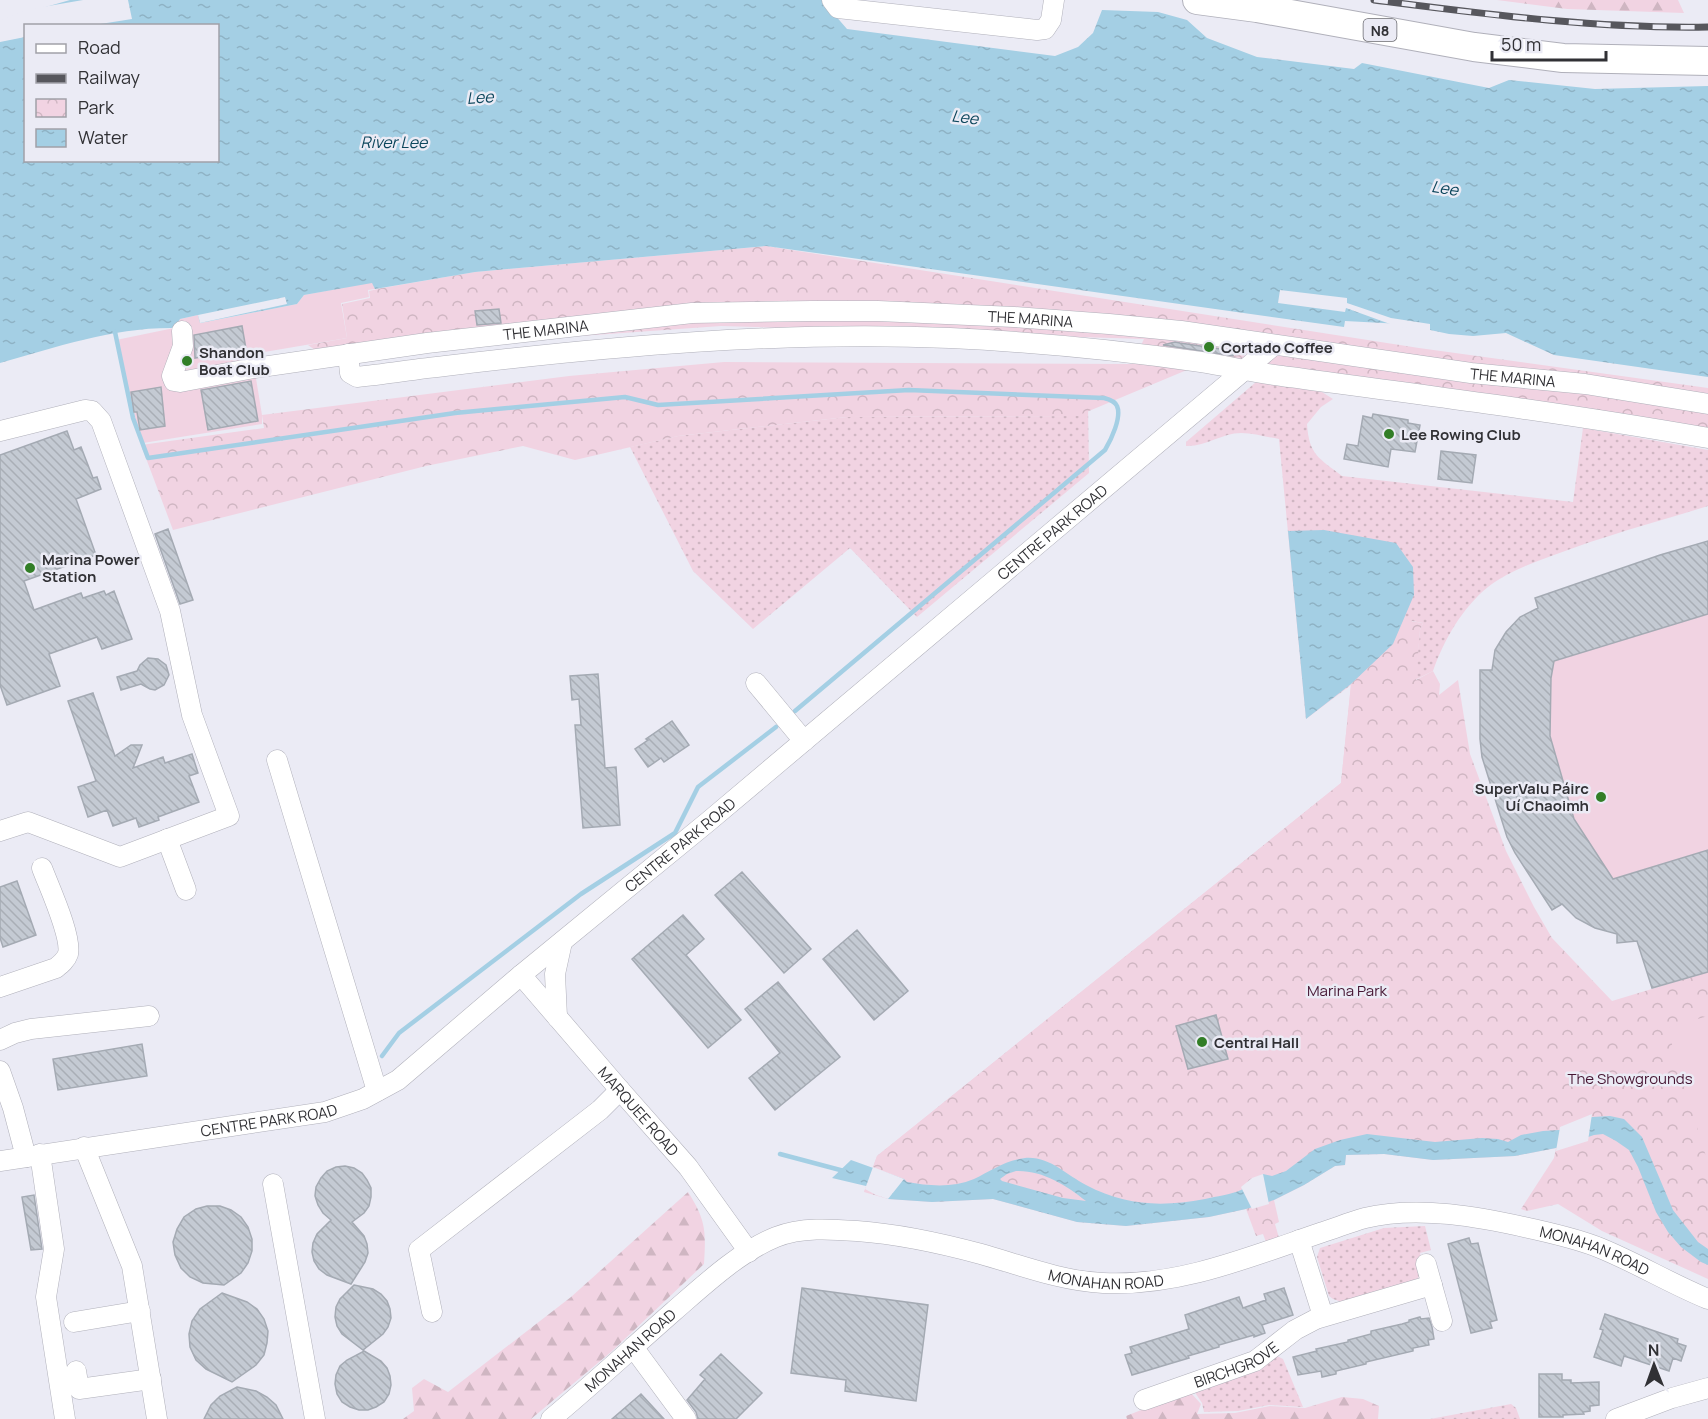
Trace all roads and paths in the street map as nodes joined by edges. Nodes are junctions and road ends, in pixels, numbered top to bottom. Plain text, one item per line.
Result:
1 (832, 0) edge
2 (1054, 0) edge
3 (1197, 0) edge
4 (1708, 62) edge
5 (182, 331) dead end
6 (1274, 345) junction
7 (348, 354) junction
8 (1245, 369) junction
9 (1708, 404) edge
10 (0, 431) edge
11 (1708, 438) edge
12 (756, 683) dead end
13 (804, 741) junction
14 (277, 760) dead end
15 (0, 831) edge
16 (167, 839) junction
17 (42, 868) dead end
18 (186, 890) dead end
19 (562, 942) junction
20 (521, 975) junction
21 (0, 987) edge
22 (149, 1016) dead end
23 (557, 1017) junction
24 (0, 1040) edge
25 (0, 1071) edge
26 (620, 1090) junction
27 (377, 1091) junction
28 (84, 1148) junction
29 (33, 1156) junction
30 (0, 1161) edge
31 (273, 1184) dead end
32 (1299, 1240) junction
33 (749, 1252) junction
34 (1426, 1264) dead end
35 (1432, 1285) junction
36 (1708, 1299) edge
37 (140, 1311) junction
38 (432, 1311) dead end
39 (1323, 1316) junction
40 (74, 1322) dead end
41 (1442, 1322) dead end
42 (633, 1347) junction
43 (76, 1371) dead end
44 (151, 1378) junction
45 (1708, 1388) edge
46 (1144, 1400) dead end
47 (65, 1419) edge
48 (158, 1419) edge
49 (315, 1419) edge
50 (551, 1419) edge
51 (686, 1419) edge
52 (1616, 1419) edge

1 - 2 street
3 - 4 highway, N8
5 - 7 street, THE MARINA
6 - 7 street, THE MARINA
6 - 8 street, CENTRE PARK ROAD
6 - 9 street, THE MARINA
7 - 8 street, THE MARINA
8 - 11 street
8 - 13 street, CENTRE PARK ROAD
10 - 16 street
12 - 13 street
13 - 19 street, CENTRE PARK ROAD
14 - 27 street
15 - 16 street
16 - 18 street
17 - 21 street
19 - 20 street, CENTRE PARK ROAD
19 - 23 street
20 - 23 street, MARQUEE ROAD
20 - 27 street, CENTRE PARK ROAD
22 - 24 street
23 - 26 street, MARQUEE ROAD
25 - 29 street
26 - 33 street, MARQUEE ROAD
26 - 38 street
27 - 28 street, CENTRE PARK ROAD
28 - 29 street, CENTRE PARK ROAD
28 - 37 street
29 - 30 street, CENTRE PARK ROAD
29 - 47 street
31 - 49 street
32 - 33 street, MONAHAN ROAD
32 - 36 street, MONAHAN ROAD
32 - 39 street
33 - 42 street, MONAHAN ROAD
34 - 35 street
35 - 39 street, BIRCHGROVE
35 - 41 street
37 - 40 street
37 - 44 street
39 - 46 street, BIRCHGROVE
42 - 50 street, MONAHAN ROAD
42 - 51 street
43 - 44 street
44 - 48 street
45 - 52 street

